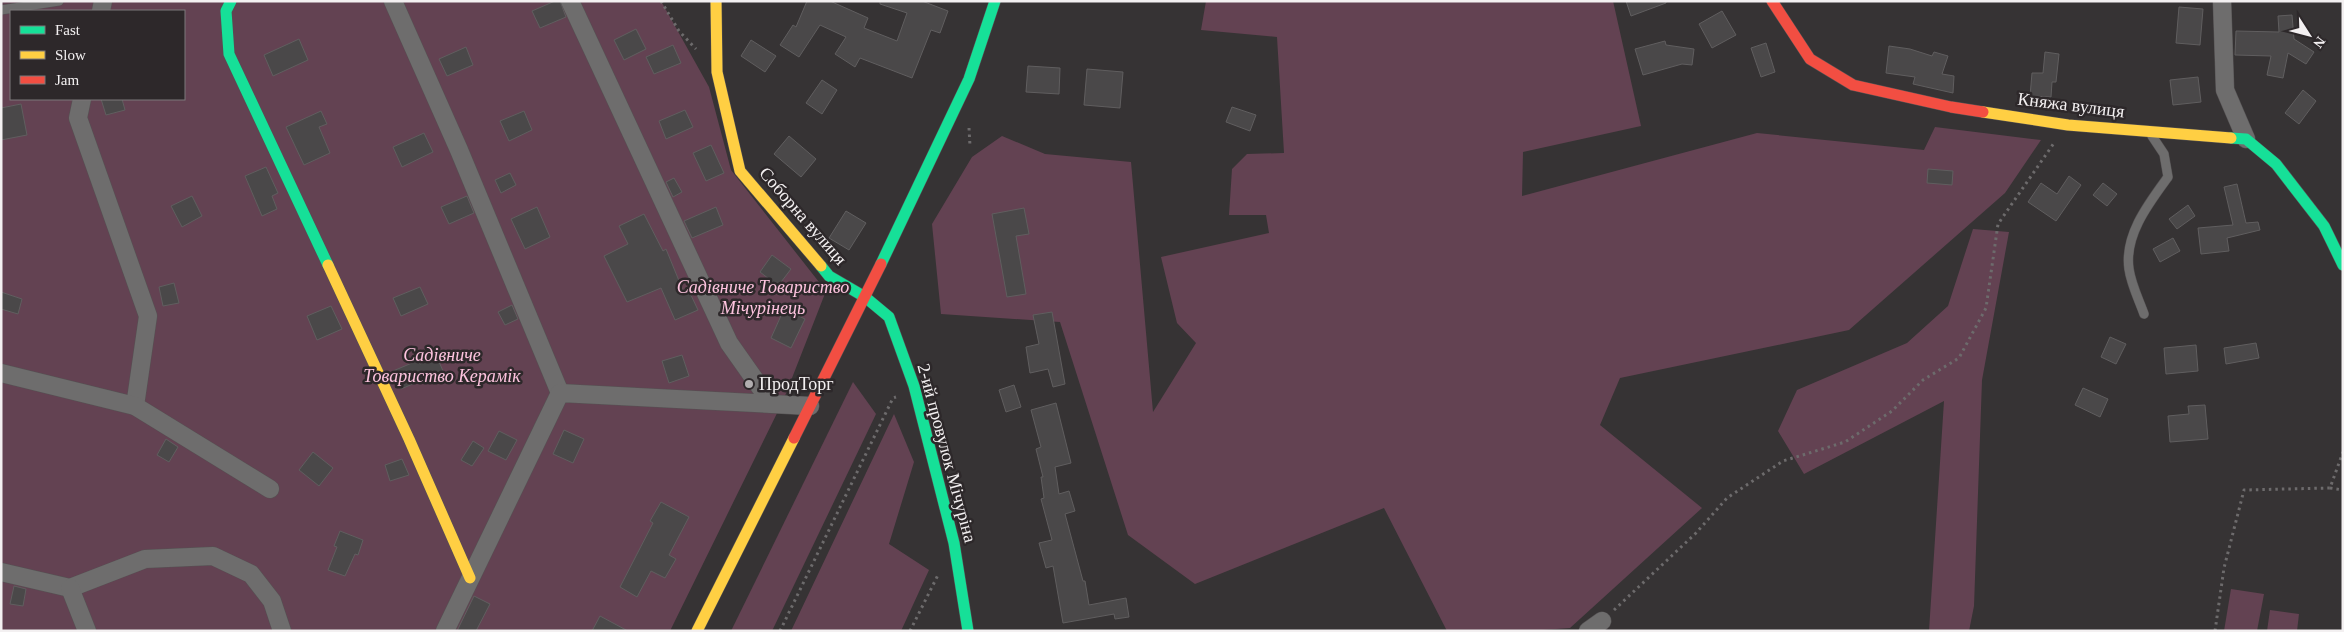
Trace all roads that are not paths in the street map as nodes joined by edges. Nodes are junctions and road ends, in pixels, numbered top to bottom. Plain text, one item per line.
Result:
1 (59, 1) edge
2 (231, 1) edge
3 (393, 1) edge
4 (570, 1) edge
5 (716, 1) edge
6 (995, 1) edge
7 (1772, 1) edge
8 (2222, 1) edge
9 (1, 10) edge
10 (82, 100) edge
11 (2149, 132) junction
12 (2246, 139) junction
13 (2343, 266) edge
14 (865, 298) junction
15 (2144, 314) dead end
16 (1, 374) edge
17 (560, 393) junction
18 (772, 404) junction
19 (135, 406) junction
20 (810, 406) junction
21 (270, 488) dead end
22 (1, 572) edge
23 (470, 578) junction
24 (70, 588) junction
25 (88, 631) edge
26 (282, 631) edge
27 (445, 631) edge
28 (696, 631) edge
29 (968, 631) edge

1 - 9 lane
2 - 23 street
3 - 17 street
4 - 18 street
5 - 14 street, Соборна вулиця
6 - 14 street
7 - 11 street, Княжа вулиця
8 - 12 street
10 - 19 street
11 - 12 street, Княжа вулиця
11 - 15 lane
12 - 13 street
14 - 20 street
14 - 29 street, 2-ий провулок Мічуріна
16 - 19 street
17 - 18 street
17 - 23 street
18 - 20 street
19 - 21 street
20 - 28 street
22 - 24 street
23 - 27 street
24 - 25 street
24 - 26 street

